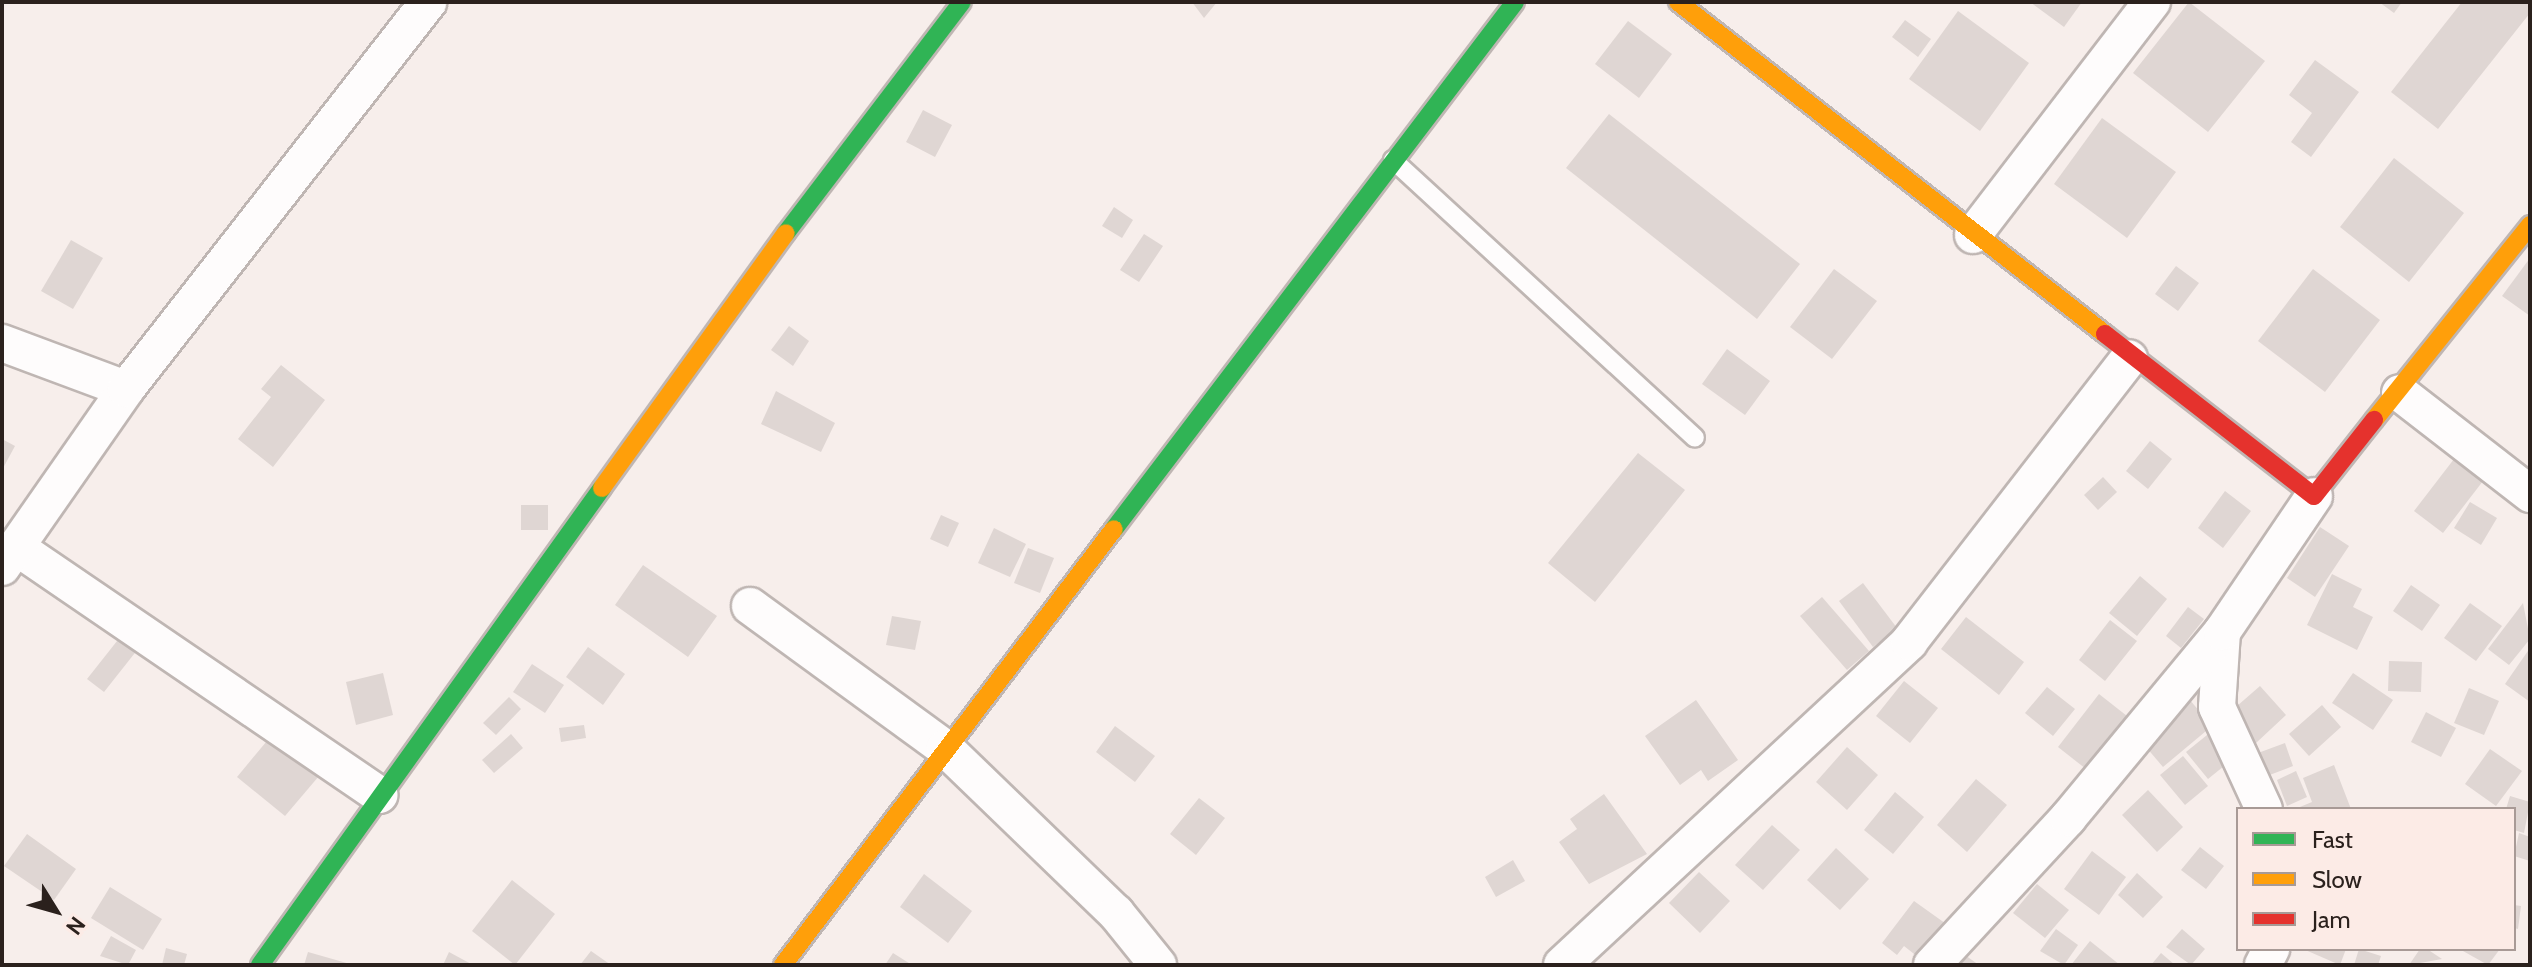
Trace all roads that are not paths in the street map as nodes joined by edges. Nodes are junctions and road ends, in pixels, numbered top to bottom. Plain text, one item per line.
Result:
1 (428, 2) edge
2 (962, 2) edge
3 (1515, 2) edge
4 (1678, 2) edge
5 (2152, 2) edge
6 (1393, 160) junction
7 (2530, 225) edge
8 (1973, 235) junction
9 (2, 343) edge
10 (2129, 358) junction
11 (126, 389) junction
12 (2400, 393) junction
13 (1695, 438) dead end
14 (2530, 494) edge
15 (2314, 496) junction
16 (9, 557) edge
17 (750, 606) dead end
18 (2222, 632) junction
19 (945, 748) junction
20 (379, 795) junction
21 (2263, 807) edge
22 (260, 965) edge
23 (783, 965) edge
24 (1158, 965) edge
25 (1562, 965) edge
26 (1932, 965) edge

1 - 11 street
2 - 20 street
3 - 6 street
4 - 8 street
5 - 8 street
6 - 13 lane
6 - 19 street
7 - 12 street
8 - 10 street
9 - 11 street
10 - 15 street
10 - 25 street
11 - 16 street
12 - 14 street
12 - 15 street
15 - 18 street
16 - 20 street
17 - 19 street
18 - 21 street
18 - 26 street
19 - 23 street
19 - 24 street
20 - 22 street

